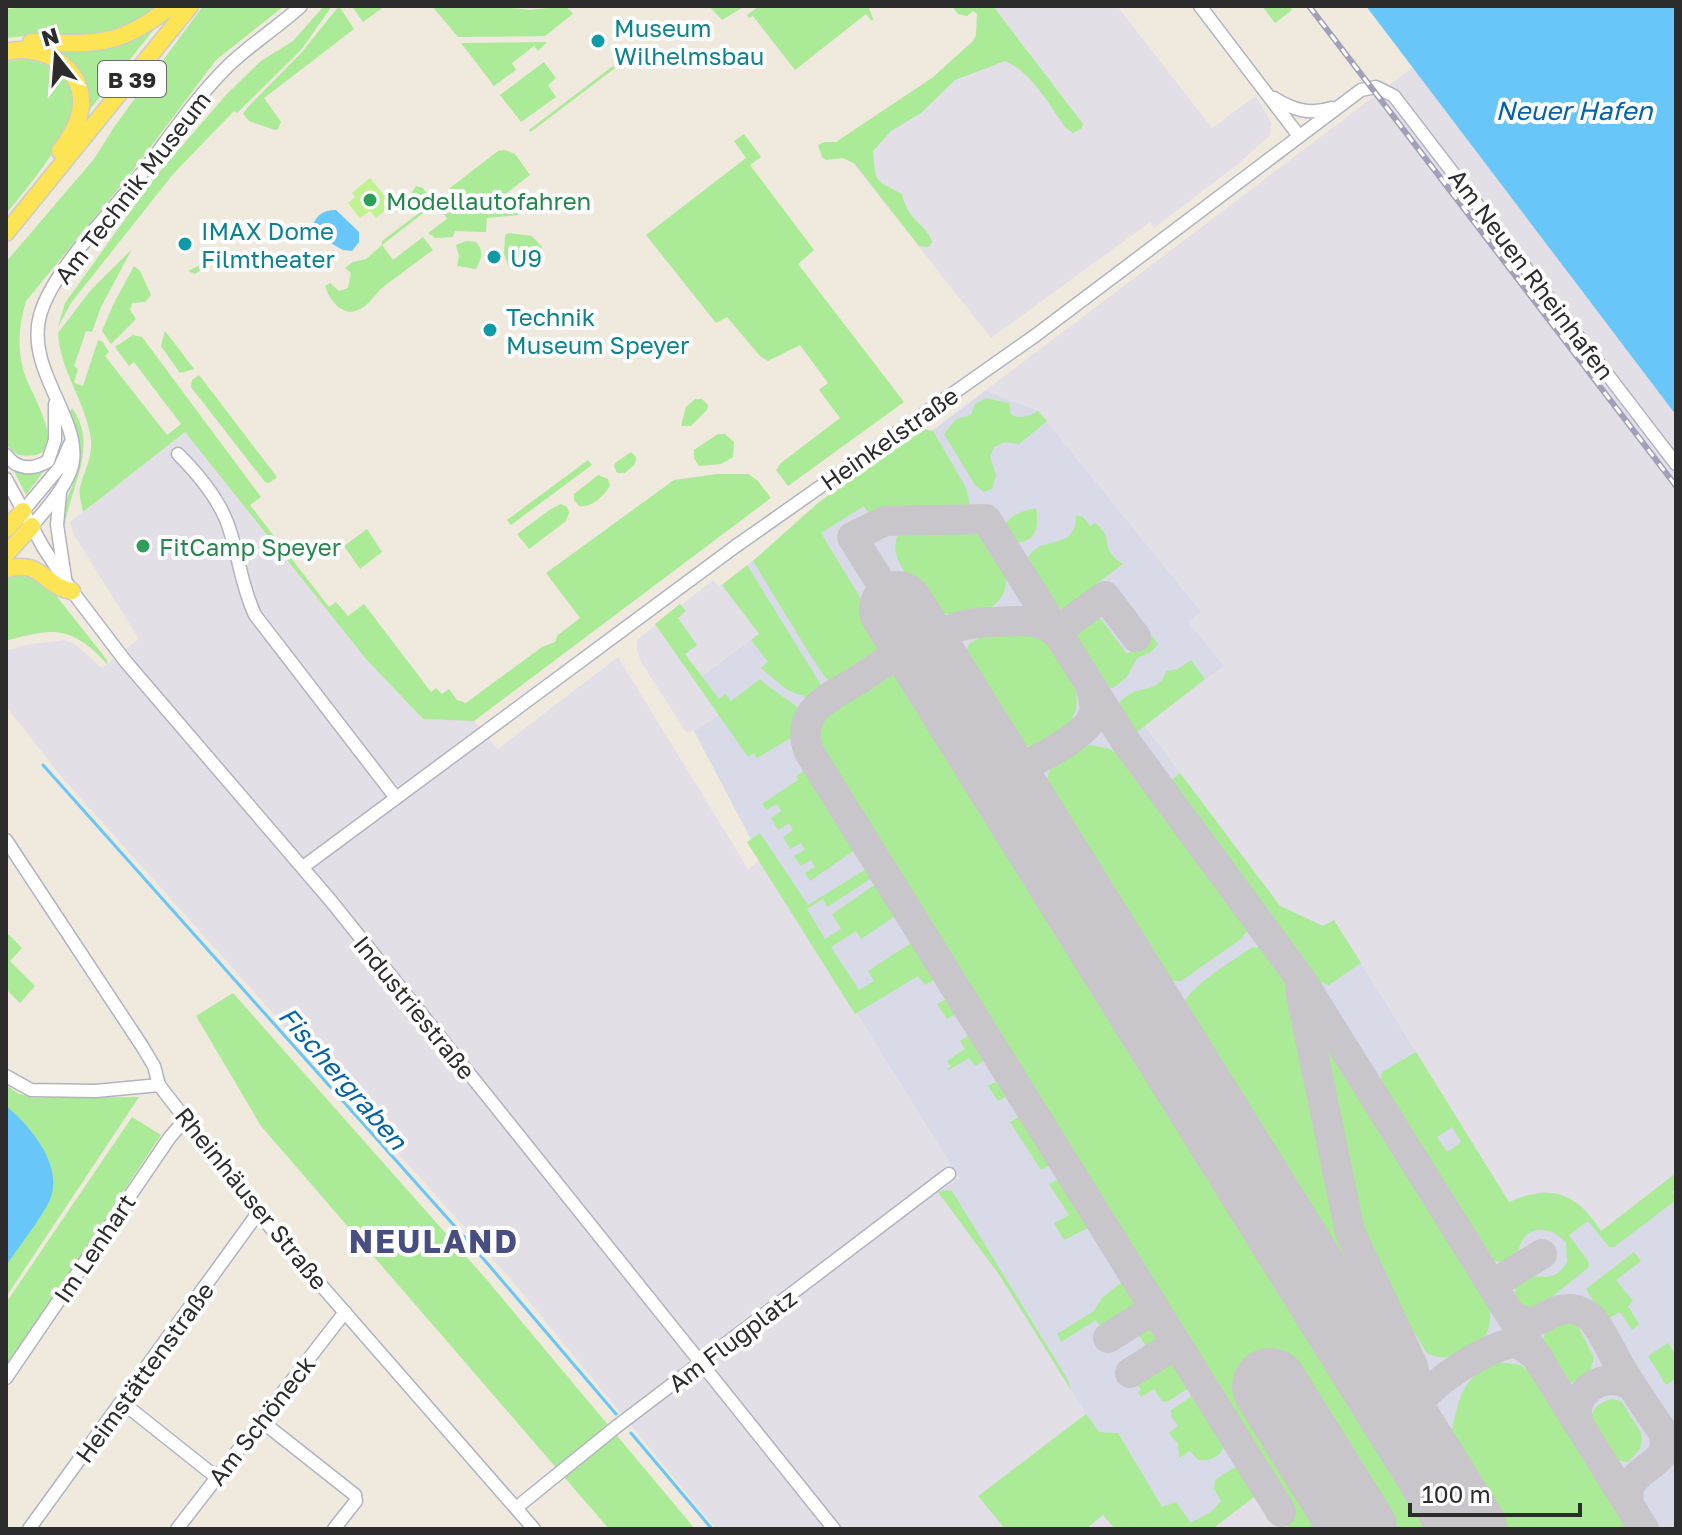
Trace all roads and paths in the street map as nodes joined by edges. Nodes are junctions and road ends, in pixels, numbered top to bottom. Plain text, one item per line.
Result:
1 (171, 6) edge
2 (190, 6) edge
3 (1200, 6) edge
4 (297, 8) edge
5 (6, 46) edge
6 (6, 52) edge
7 (1384, 89) joint
8 (1268, 94) junction
9 (1339, 106) junction
10 (1299, 136) junction
11 (49, 180) junction
12 (6, 233) edge
13 (55, 397) junction
14 (71, 437) junction
15 (178, 454) dead end
16 (6, 455) edge
17 (1676, 464) edge
18 (6, 479) edge
19 (61, 491) junction
20 (27, 518) junction
21 (6, 529) edge
22 (6, 554) edge
23 (6, 569) edge
24 (69, 586) junction
25 (396, 798) junction
26 (6, 840) edge
27 (303, 867) junction
28 (6, 1076) edge
29 (159, 1085) junction
30 (185, 1120) junction
31 (949, 1174) dead end
32 (258, 1213) junction
33 (345, 1312) junction
34 (701, 1363) junction
35 (6, 1378) edge
36 (123, 1403) junction
37 (260, 1420) junction
38 (216, 1477) junction
39 (516, 1508) junction
40 (29, 1529) edge
41 (177, 1529) edge
42 (334, 1529) edge
43 (534, 1529) edge
44 (834, 1529) edge

1 - 5 main road
2 - 11 main road, B 39
3 - 8 street
4 - 13 street, Am Technik Museum
6 - 11 main road, B 39
7 - 9 street, Heinkelstraße
7 - 17 street, Am Neuen Rheinhafen
8 - 9 street
8 - 10 street
9 - 10 street, Heinkelstraße
10 - 25 street, Heinkelstraße
11 - 12 main road, B 39
13 - 14 street, Am Technik Museum
13 - 16 street
14 - 19 street, Am Technik Museum
14 - 20 street
15 - 25 street
18 - 20 street, Industriestraße
19 - 20 street, Am Technik Museum
19 - 24 street
20 - 21 main road
20 - 22 main road
20 - 24 street, Industriestraße
23 - 24 main road
24 - 27 street, Industriestraße
25 - 27 street, Heinkelstraße
26 - 29 street, Rheinhäuser Straße
27 - 34 street, Industriestraße
28 - 29 street
29 - 30 street, Rheinhäuser Straße
30 - 32 street, Rheinhäuser Straße
30 - 35 street, Im Lenhart
31 - 34 street, Am Flugplatz
32 - 33 street, Rheinhäuser Straße
32 - 36 street, Heimstättenstraße
33 - 37 street, Am Schöneck
33 - 39 street, Rheinhäuser Straße
34 - 39 street, Am Flugplatz
34 - 44 street, Industriestraße
36 - 38 street
36 - 40 street, Heimstättenstraße
37 - 38 street, Am Schöneck
37 - 42 street
38 - 41 street, Am Schöneck
39 - 43 street, Rheinhäuser Straße

